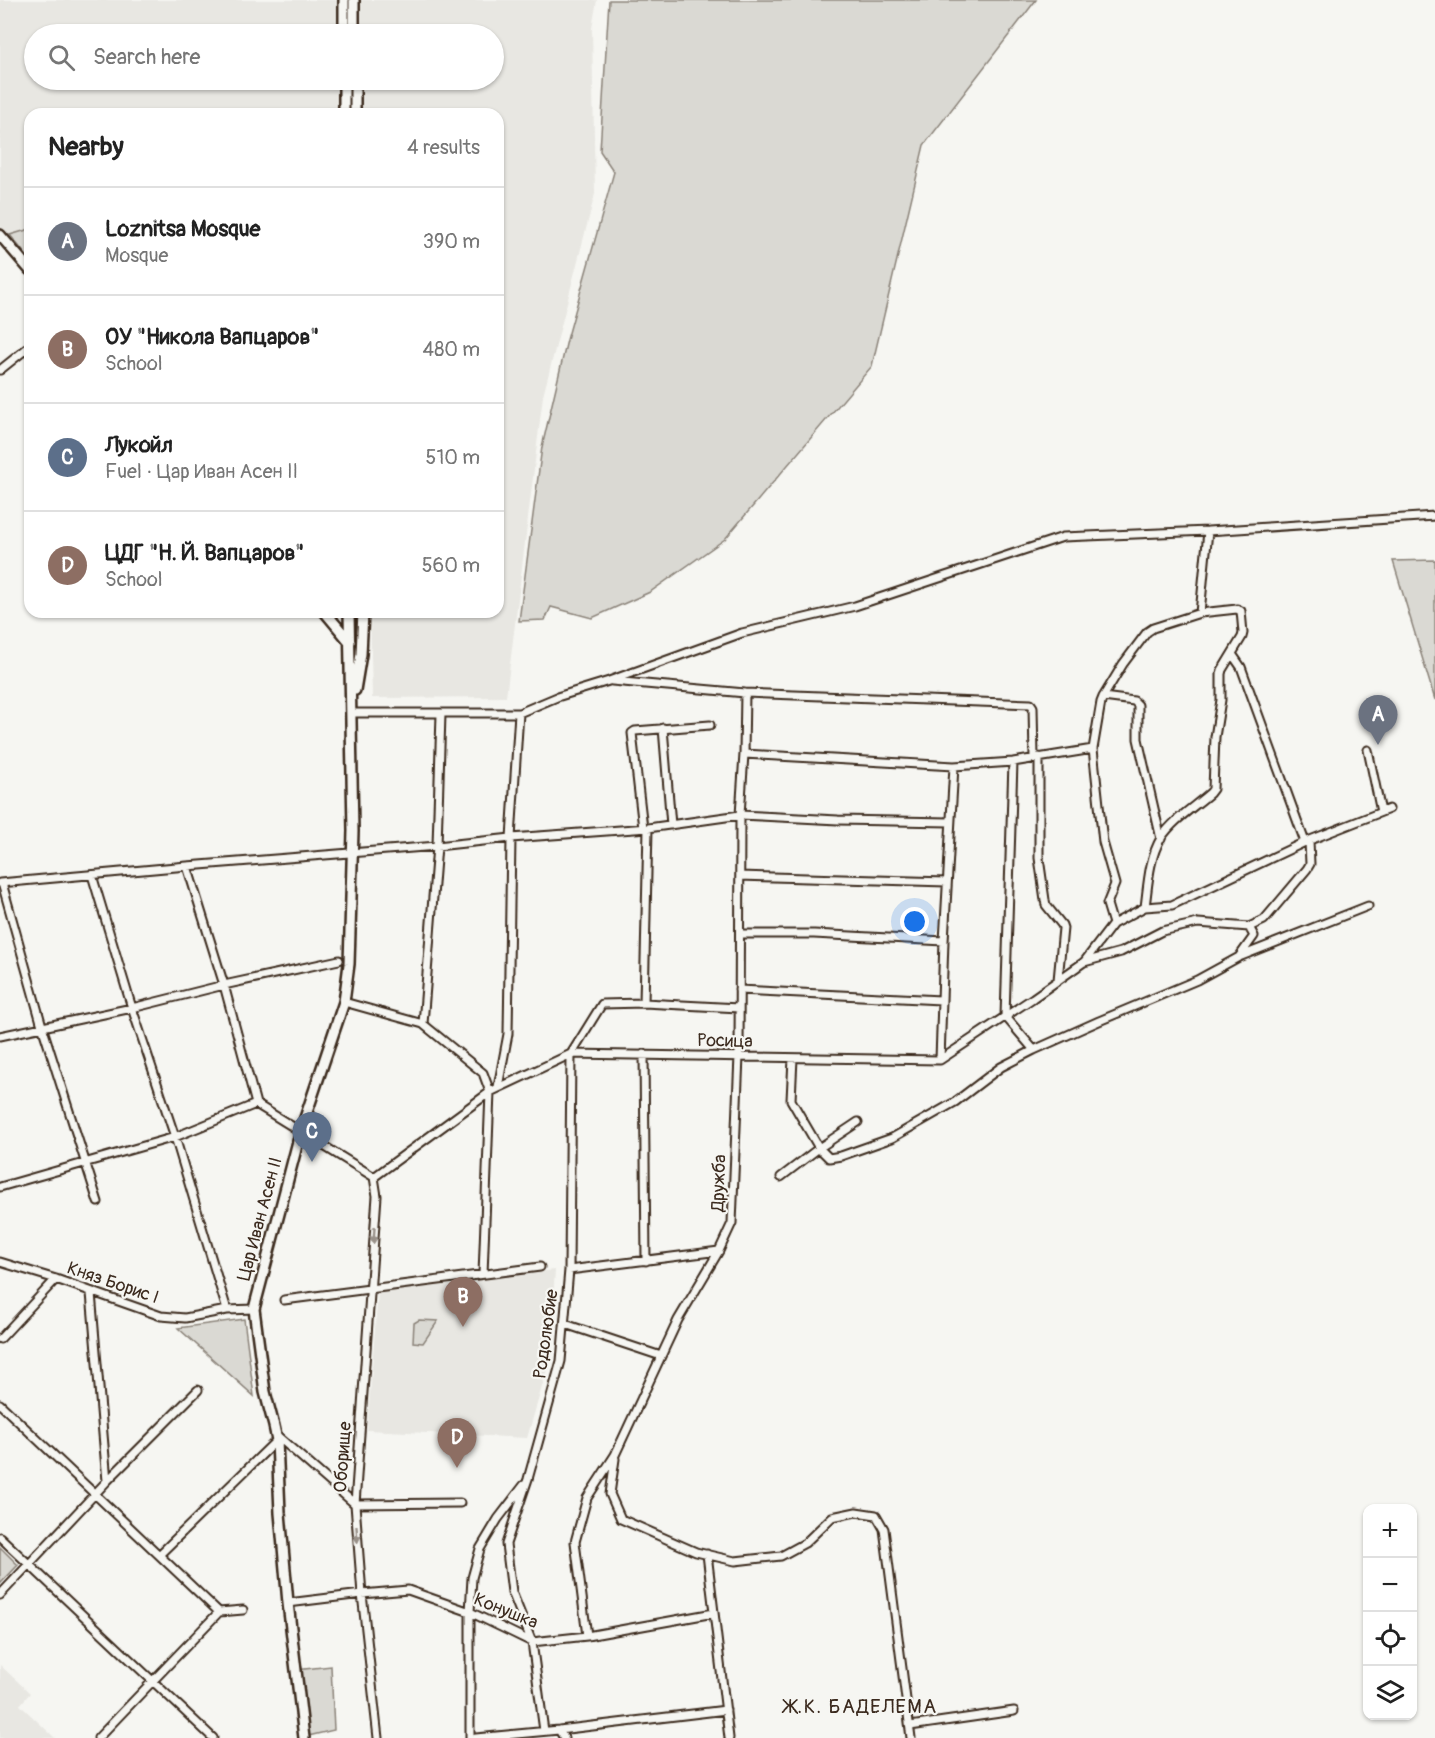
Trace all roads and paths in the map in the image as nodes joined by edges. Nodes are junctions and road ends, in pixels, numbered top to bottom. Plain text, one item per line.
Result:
1 (345, 0) edge
2 (354, 0) edge
3 (344, 24) edge
4 (354, 24) edge
5 (344, 90) edge
6 (355, 90) edge
7 (344, 108) edge
8 (355, 108) edge
9 (0, 235) edge
10 (24, 263) edge
11 (24, 351) edge
12 (0, 370) edge
13 (1435, 516) edge
14 (1208, 531) junction
15 (1200, 613) junction
16 (330, 618) edge
17 (349, 618) edge
18 (363, 618) edge
19 (349, 641) junction
20 (361, 654) junction
21 (1232, 654) junction
22 (609, 681) junction
23 (745, 693) junction
24 (1103, 697) junction
25 (351, 713) junction
26 (519, 713) junction
27 (441, 714) junction
28 (710, 725) dead end
29 (663, 728) junction
30 (1093, 749) junction
31 (1368, 750) dead end
32 (744, 754) junction
33 (1036, 758) junction
34 (1013, 762) junction
35 (954, 766) junction
36 (1389, 809) dead end
37 (1381, 812) junction
38 (741, 815) junction
39 (950, 822) junction
40 (671, 825) junction
41 (645, 828) junction
42 (511, 838) junction
43 (1161, 839) junction
44 (1307, 842) junction
45 (437, 846) junction
46 (352, 852) junction
47 (187, 866) junction
48 (92, 874) junction
49 (740, 876) junction
50 (947, 882) junction
51 (1, 883) edge
52 (1368, 906) dead end
53 (1145, 907) junction
54 (1113, 924) junction
55 (1249, 927) junction
56 (740, 934) junction
57 (1254, 936) junction
58 (944, 941) junction
59 (1269, 946) junction
60 (1239, 957) junction
61 (339, 960) dead end
62 (1084, 962) junction
63 (1058, 980) junction
64 (224, 985) junction
65 (739, 990) junction
66 (941, 1000) junction
67 (344, 1002) junction
68 (644, 1004) junction
69 (132, 1008) junction
70 (739, 1008) junction
71 (1005, 1016) junction
72 (423, 1024) junction
73 (42, 1026) junction
74 (0, 1036) edge
75 (1034, 1050) junction
76 (571, 1054) junction
77 (644, 1054) junction
78 (739, 1056) junction
79 (793, 1058) junction
80 (940, 1060) junction
81 (498, 1088) junction
82 (490, 1092) junction
83 (256, 1104) junction
84 (858, 1122) dead end
85 (301, 1130) junction
86 (175, 1137) junction
87 (819, 1148) junction
88 (85, 1164) junction
89 (374, 1177) junction
90 (782, 1178) dead end
91 (0, 1187) edge
92 (98, 1202) dead end
93 (718, 1251) junction
94 (646, 1261) junction
95 (0, 1262) edge
96 (540, 1267) dead end
97 (569, 1270) junction
98 (483, 1274) junction
99 (56, 1279) junction
100 (370, 1289) junction
101 (91, 1293) junction
102 (284, 1300) dead end
103 (254, 1309) junction
104 (226, 1310) junction
105 (565, 1324) junction
106 (0, 1339) edge
107 (661, 1356) junction
108 (198, 1390) dead end
109 (0, 1404) edge
110 (276, 1437) junction
111 (615, 1455) junction
112 (528, 1479) junction
113 (107, 1481) junction
114 (95, 1495) junction
115 (460, 1503) dead end
116 (355, 1504) junction
117 (0, 1537) edge
118 (707, 1554) junction
119 (159, 1555) junction
120 (28, 1563) junction
121 (0, 1594) edge
122 (362, 1594) junction
123 (288, 1603) junction
124 (243, 1610) dead end
125 (219, 1612) junction
126 (470, 1612) junction
127 (714, 1613) junction
128 (587, 1636) junction
129 (532, 1642) junction
130 (153, 1682) junction
131 (726, 1710) junction
132 (1014, 1711) dead end
133 (910, 1726) junction
134 (559, 1730) junction
135 (544, 1731) junction
136 (98, 1738) edge
137 (213, 1738) edge
138 (304, 1738) edge
139 (378, 1738) edge
140 (470, 1738) edge
141 (476, 1738) edge
142 (564, 1738) edge
143 (729, 1738) edge
144 (911, 1738) edge

1 - 3 street
2 - 4 street
5 - 7 street
6 - 8 street
9 - 10 street
11 - 12 street
13 - 14 street
14 - 15 street
14 - 22 street
15 - 21 street
15 - 24 street
16 - 19 street
17 - 19 street, Цар Иван Асен II
18 - 20 street, Цар Иван Асен II
19 - 20 street
19 - 25 street, Цар Иван Асен II
20 - 25 street, Цар Иван Асен II
21 - 43 street
21 - 44 street
22 - 23 street
22 - 26 street
23 - 32 street, Дружба
23 - 33 street
24 - 30 street
24 - 43 street
25 - 27 street
25 - 46 street, Цар Иван Асен II
26 - 27 street
26 - 42 street
27 - 45 street
28 - 29 street
29 - 40 street
29 - 41 street
30 - 33 street
30 - 54 street
31 - 37 street
32 - 35 street
32 - 38 street, Дружба
33 - 34 street
33 - 63 street
34 - 35 street
34 - 71 street
35 - 39 street
36 - 37 street
37 - 44 street
38 - 39 street
38 - 40 street
38 - 49 street, Дружба
39 - 50 street
40 - 41 street
41 - 42 street
41 - 68 street
42 - 45 street
42 - 81 street
43 - 53 street
44 - 53 street
44 - 55 street
45 - 46 street
45 - 72 street
46 - 47 street
46 - 67 street, Цар Иван Асен II
47 - 48 street
47 - 64 street
48 - 51 street
48 - 69 street
49 - 50 street
49 - 56 street, Дружба
50 - 58 street
51 - 73 street
52 - 59 street
53 - 54 street
54 - 62 street
55 - 57 street
55 - 62 street
56 - 58 street
56 - 65 street, Дружба
57 - 59 street
57 - 60 street
58 - 66 street
59 - 60 street
60 - 75 street
61 - 64 street
62 - 63 street
63 - 71 street
64 - 69 street
64 - 83 street
65 - 66 street
65 - 70 street, Дружба
66 - 80 street
67 - 72 street
67 - 85 street, Цар Иван Асен II
68 - 70 street
68 - 76 street
69 - 73 street
69 - 86 street
70 - 78 street, Дружба
71 - 75 street
71 - 80 street
72 - 82 street
73 - 74 street
73 - 88 street
75 - 87 street
76 - 77 street, Росица
76 - 81 street, Росица
76 - 97 street, Родолюбие
77 - 78 street, Росица
77 - 94 street
78 - 79 street, Росица
78 - 93 street, Дружба
79 - 80 street, Росица
79 - 87 street
81 - 82 street, Росица
82 - 89 street, Росица
82 - 98 street
83 - 85 street
83 - 86 street
84 - 87 street
85 - 89 street
85 - 103 street, Цар Иван Асен II
86 - 88 street
86 - 104 street
87 - 90 street
88 - 91 street
88 - 92 street
89 -> 100 street, Оборище
93 - 94 street
93 - 107 street, Дружба
94 - 97 street
95 - 99 street, Княз Борис I
96 - 98 street
97 - 105 street, Родолюбие
98 - 100 street
99 - 101 street, Княз Борис I
99 - 106 street
100 - 102 street
100 - 116 street, Оборище
101 - 104 street, Княз Борис I
101 - 113 street
103 - 104 street, Княз Борис I
103 - 110 street, Цар Иван Асен II
105 - 107 street
105 - 112 street, Родолюбие
107 - 111 street, Дружба
108 - 113 street
109 - 114 street
110 - 116 street
110 - 119 street
110 - 123 street, Цар Иван Асен II
111 - 118 street
111 - 128 street, Дружба
112 - 126 street
112 - 129 street, Родолюбие
113 - 114 street
114 - 119 street
114 - 120 street
115 - 116 street
116 -> 122 street, Оборище
117 - 120 street
118 - 127 street
118 - 133 street
119 - 125 street
120 - 121 street
120 - 130 street
122 - 123 street, Конушка
122 - 126 street, Конушка
122 - 139 street, Оборище
123 - 138 street, Цар Иван Асен II
124 - 125 street
125 - 130 street
126 - 129 street, Конушка
126 - 140 street
127 - 128 street, Конушка
127 - 131 street
128 - 129 street, Конушка
129 - 135 street, Родолюбие
130 - 136 street
130 - 137 street
131 - 134 street
131 - 143 street
132 - 133 street
133 - 144 street
134 - 135 street
134 - 142 street
135 - 141 street

